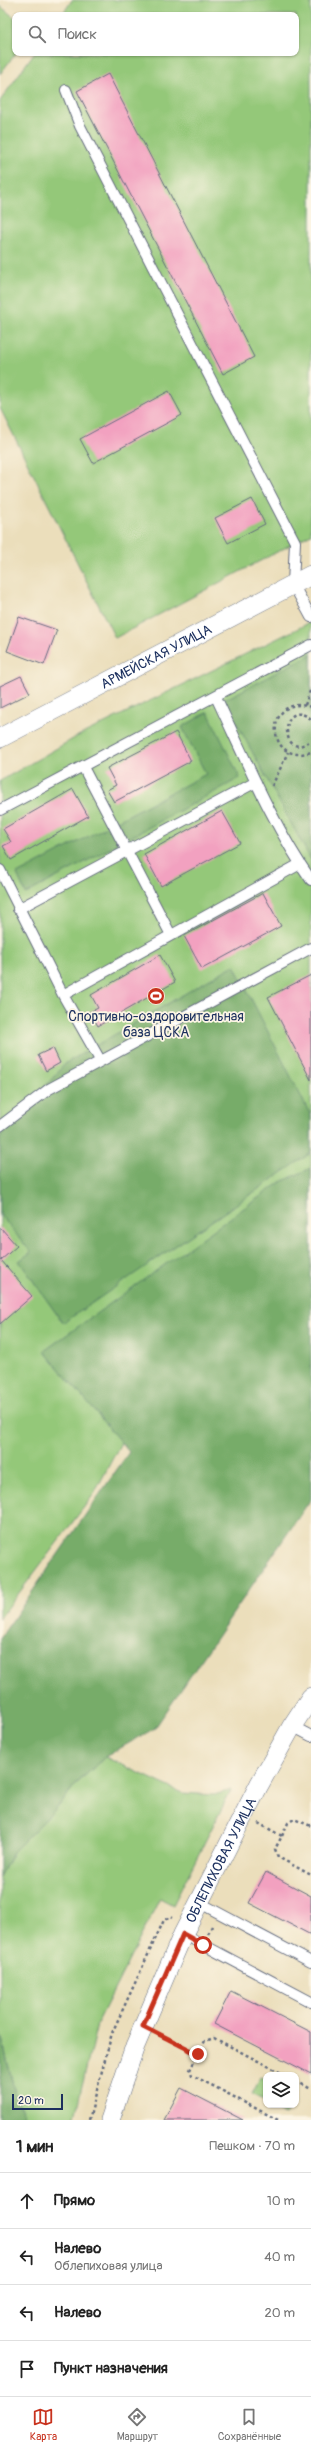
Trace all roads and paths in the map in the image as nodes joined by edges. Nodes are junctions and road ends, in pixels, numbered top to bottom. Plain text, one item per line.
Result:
1 (66, 90) dead end
2 (311, 575) edge
3 (293, 584) junction
4 (311, 617) edge
5 (311, 645) edge
6 (311, 688) edge
7 (216, 697) junction
8 (304, 705) junction
9 (311, 707) edge
10 (311, 720) edge
11 (0, 738) edge
12 (311, 740) edge
13 (288, 752) junction
14 (311, 752) edge
15 (83, 767) junction
16 (256, 782) junction
17 (266, 800) junction
18 (0, 810) edge
19 (127, 851) junction
20 (300, 864) junction
21 (0, 870) edge
22 (311, 880) edge
23 (18, 909) junction
24 (172, 935) junction
25 (311, 948) edge
26 (63, 995) junction
27 (100, 1060) junction
28 (0, 1126) edge
29 (311, 1697) edge
30 (292, 1726) junction
31 (311, 1736) edge
32 (244, 1816) junction
33 (311, 1826) edge
34 (282, 1836) junction
35 (311, 1874) edge
36 (200, 1903) junction
37 (219, 1913) junction
38 (185, 1930) junction
39 (203, 1945) junction
40 (311, 1962) edge
41 (311, 2002) edge
42 (143, 2026) junction
43 (198, 2054) junction
44 (279, 2072) edge
45 (299, 2083) edge
46 (311, 2089) edge
47 (90, 2120) edge
48 (111, 2120) edge
49 (278, 2120) edge

1 - 3 lane
2 - 3 street, АРМЕЙСКАЯ УЛИЦА
3 - 4 lane
3 - 11 street, АРМЕЙСКАЯ УЛИЦА
5 - 7 lane
6 - 8 path
7 - 15 lane
7 - 16 lane
8 - 9 path
8 - 13 path
10 - 12 path
13 - 14 path
13 - 17 path
15 - 18 lane
15 - 19 lane
16 - 17 lane
16 - 19 lane
17 - 20 lane
19 - 23 lane
19 - 24 lane
20 - 22 lane
20 - 24 lane
21 - 23 lane
23 - 26 lane
24 - 26 lane
25 - 27 lane
26 - 27 lane
27 - 28 lane
29 - 30 street, ОБЛЕПИХОВАЯ УЛИЦА
30 - 31 lane
30 - 32 street, ОБЛЕПИХОВАЯ УЛИЦА
32 - 34 path
32 - 36 street, ОБЛЕПИХОВАЯ УЛИЦА
33 - 34 path
34 - 35 path
36 - 37 lane
36 - 38 street, ОБЛЕПИХОВАЯ УЛИЦА
37 - 39 path
37 - 40 lane
38 - 39 lane
38 - 42 street, ОБЛЕПИХОВАЯ УЛИЦА
38 - 47 path
39 - 41 lane
42 - 43 path
42 - 48 street, ОБЛЕПИХОВАЯ УЛИЦА
43 - 44 path
43 - 49 path
45 - 46 path

